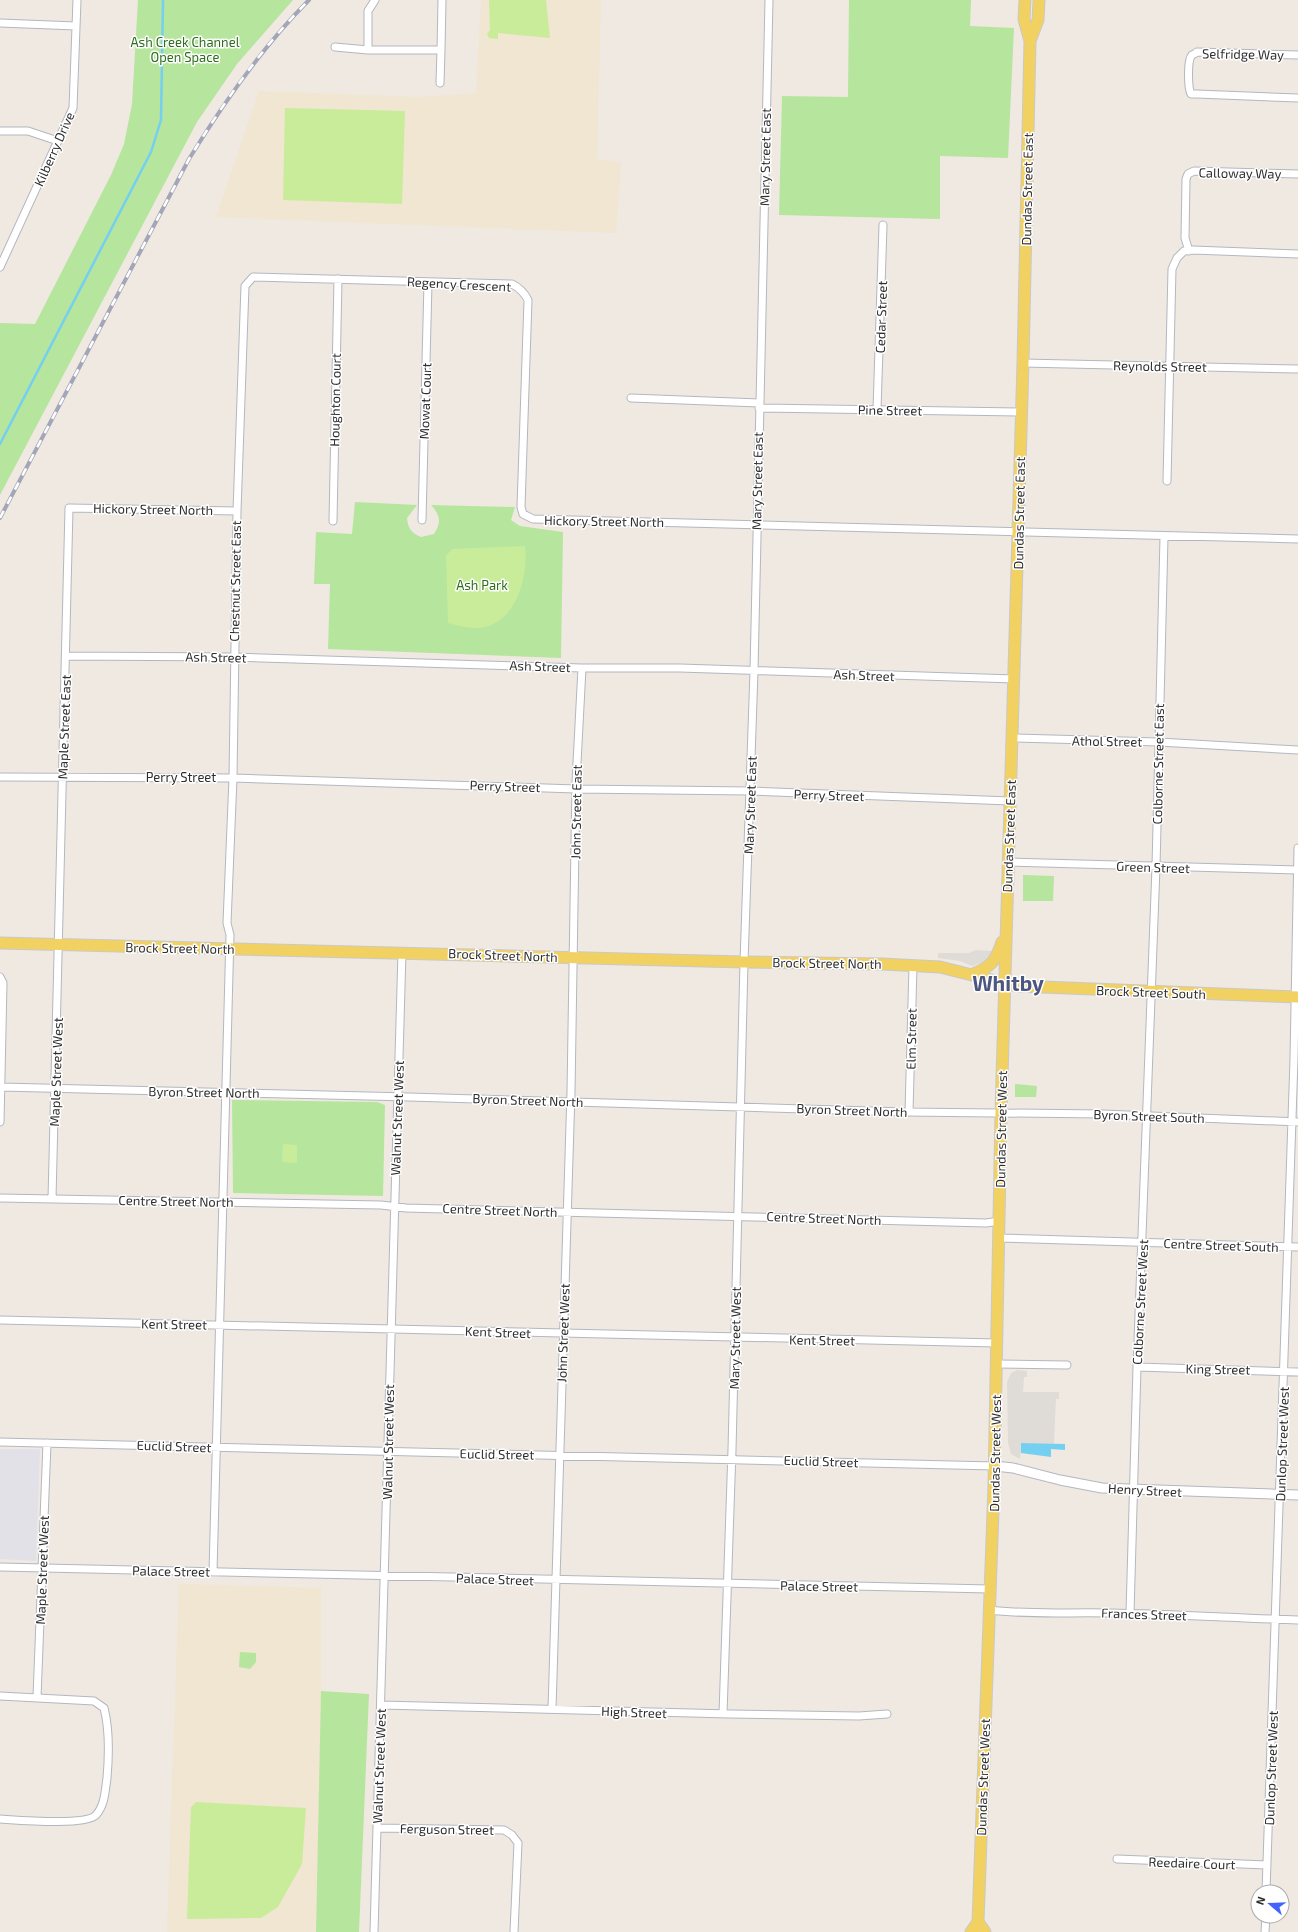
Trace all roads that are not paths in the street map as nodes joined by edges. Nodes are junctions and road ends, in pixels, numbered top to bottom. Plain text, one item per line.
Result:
1 (77, 0) edge
2 (375, 0) edge
3 (442, 0) edge
4 (769, 0) edge
5 (1025, 0) edge
6 (1039, 0) edge
7 (0, 23) edge
8 (76, 26) junction
9 (1030, 41) junction
10 (335, 47) dead end
11 (368, 50) junction
12 (440, 50) junction
13 (1298, 55) edge
14 (440, 83) dead end
15 (1298, 98) edge
16 (0, 131) edge
17 (58, 141) junction
18 (1298, 174) edge
19 (883, 224) dead end
20 (1189, 251) junction
21 (1298, 254) edge
22 (0, 267) edge
23 (338, 279) junction
24 (428, 283) junction
25 (245, 286) joint
26 (1023, 363) junction
27 (1169, 367) junction
28 (1298, 369) edge
29 (631, 398) dead end
30 (759, 405) junction
31 (877, 410) junction
32 (1021, 412) junction
33 (1167, 482) dead end
34 (70, 508) joint
35 (237, 511) junction
36 (523, 514) joint
37 (422, 520) dead end
38 (333, 521) dead end
39 (756, 525) junction
40 (1018, 532) junction
41 (1164, 537) junction
42 (1298, 539) edge
43 (66, 656) junction
44 (234, 657) junction
45 (582, 668) junction
46 (754, 671) junction
47 (1014, 679) junction
48 (1012, 738) junction
49 (1159, 742) junction
50 (1298, 750) edge
51 (0, 777) edge
52 (62, 777) junction
53 (233, 778) junction
54 (576, 789) junction
55 (750, 791) junction
56 (1010, 801) junction
57 (1298, 848) edge
58 (1009, 862) junction
59 (1156, 868) junction
60 (1298, 870) edge
61 (1006, 931) junction
62 (0, 943) edge
63 (59, 945) junction
64 (229, 948) junction
65 (402, 952) junction
66 (574, 957) junction
67 (744, 962) junction
68 (912, 966) junction
69 (974, 974) junction
70 (0, 977) edge
71 (1005, 984) junction
72 (1150, 991) junction
73 (1297, 997) edge
74 (1, 1087) junction
75 (55, 1088) junction
76 (225, 1092) junction
77 (398, 1097) junction
78 (570, 1101) junction
79 (741, 1106) junction
80 (909, 1112) junction
81 (1001, 1112) junction
82 (1147, 1117) junction
83 (0, 1122) edge
84 (1295, 1122) edge
85 (0, 1198) edge
86 (52, 1199) junction
87 (222, 1202) junction
88 (395, 1206) junction
89 (567, 1212) junction
90 (738, 1216) junction
91 (1000, 1221) junction
92 (999, 1238) junction
93 (1143, 1242) junction
94 (1288, 1247) junction
95 (1298, 1247) edge
96 (0, 1320) edge
97 (220, 1325) junction
98 (391, 1329) junction
99 (562, 1333) junction
100 (734, 1338) junction
101 (997, 1343) junction
102 (997, 1364) junction
103 (1067, 1365) dead end
104 (1137, 1368) junction
105 (1284, 1372) junction
106 (1298, 1372) edge
107 (0, 1442) edge
108 (47, 1443) junction
109 (216, 1448) junction
110 (389, 1452) junction
111 (559, 1456) junction
112 (732, 1459) junction
113 (995, 1466) junction
114 (1135, 1490) junction
115 (1280, 1494) junction
116 (1298, 1494) edge
117 (0, 1567) edge
118 (43, 1568) junction
119 (213, 1572) junction
120 (385, 1576) junction
121 (555, 1581) junction
122 (727, 1584) junction
123 (990, 1589) junction
124 (990, 1610) junction
125 (1130, 1613) junction
126 (1276, 1619) junction
127 (1298, 1620) edge
128 (0, 1696) edge
129 (37, 1697) junction
130 (381, 1705) junction
131 (552, 1709) junction
132 (723, 1714) junction
133 (887, 1714) dead end
134 (0, 1819) edge
135 (377, 1828) junction
136 (1117, 1860) dead end
137 (1267, 1864) junction
138 (1266, 1884) edge
139 (978, 1922) junction
140 (374, 1932) edge
141 (514, 1932) edge
142 (971, 1932) edge
143 (985, 1932) edge

1 - 8 street, Kilberry Drive
2 - 11 street
3 - 12 street
4 - 30 street, Mary Street East
5 - 9 main road, Dundas Street East
6 - 9 main road, Dundas Street East
7 - 8 street
8 - 17 street, Kilberry Drive
9 - 26 main road, Dundas Street East
10 - 11 street
11 - 12 street
12 - 14 street
13 - 15 street, Selfridge Way
16 - 17 street
17 - 22 street, Kilberry Drive
18 - 20 street, Calloway Way
19 - 31 street, Cedar Street
20 - 21 street
20 - 27 street
23 - 24 street, Regency Crescent
23 - 25 street, Regency Crescent
23 - 38 street, Houghton Court
24 - 36 street, Regency Crescent
24 - 37 street, Mowat Court
25 - 35 street, Chestnut Street East
26 - 27 street, Reynolds Street
26 - 32 main road, Dundas Street East
27 - 28 street, Reynolds Street
27 - 33 street
29 - 30 street, Pine Street
30 - 31 street, Pine Street
30 - 39 street, Mary Street East
31 - 32 street, Pine Street
32 - 40 main road, Dundas Street East
34 - 35 street, Hickory Street North
34 - 43 street, Maple Street East
35 - 44 street, Chestnut Street East
36 - 39 street, Hickory Street North
39 - 40 street, Hickory Street North
39 - 46 street, Mary Street East
40 - 41 street, Hickory Street North
40 - 47 main road, Dundas Street East
41 - 42 street, Hickory Street North
41 - 49 street, Colborne Street East
43 - 44 street, Ash Street
43 - 52 street, Maple Street East
44 - 45 street, Ash Street
44 - 53 street, Chestnut Street East
45 - 46 street, Ash Street
45 - 54 street, John Street East
46 - 47 street, Ash Street
46 - 55 street, Mary Street East
47 - 48 main road, Dundas Street East
48 - 49 street, Athol Street
48 - 56 main road, Dundas Street East
49 - 50 street, Athol Street
49 - 59 street, Colborne Street East
51 - 52 street, Perry Street
52 - 53 street, Perry Street
52 - 63 street, Maple Street East
53 - 54 street, Perry Street
53 - 64 street, Chestnut Street East
54 - 55 street, Perry Street
54 - 66 street, John Street East
55 - 56 street, Perry Street
55 - 67 street, Mary Street East
56 - 58 main road, Dundas Street East
57 - 60 street, Dunlop Street West
58 - 59 street, Green Street
58 - 61 main road, Dundas Street East
59 - 60 street, Green Street
59 - 72 street, Colborne Street East
60 - 73 street, Dunlop Street West
61 - 69 main road
61 - 71 main road, Dundas Street East
62 - 63 main road, Brock Street North
63 - 64 main road, Brock Street North
63 - 75 street, Maple Street West
64 - 65 main road, Brock Street North
64 - 76 street, Chestnut Street East
65 - 66 main road, Brock Street North
65 - 77 street, Walnut Street West
66 - 67 main road, Brock Street North
66 - 78 street, John Street West
67 - 68 main road, Brock Street North
67 - 79 street, Mary Street West
68 - 69 main road, Brock Street North
68 - 80 street, Elm Street
69 - 71 main road, Brock Street North
70 - 74 street
71 - 72 main road, Brock Street South
71 - 81 main road, Dundas Street West
72 - 73 main road, Brock Street South
72 - 82 street, Colborne Street West
73 - 84 street, Dunlop Street West
74 - 75 street, Byron Street North
74 - 83 street
75 - 76 street, Byron Street North
75 - 86 street, Maple Street West
76 - 77 street, Byron Street North
76 - 87 street, Chestnut Street East
77 - 78 street, Byron Street North
77 - 88 street, Walnut Street West
78 - 79 street, Byron Street North
78 - 89 street, John Street West
79 - 80 street, Byron Street North
79 - 90 street, Mary Street West
80 - 81 street, Byron Street North
81 - 82 street, Byron Street South
81 - 91 main road, Dundas Street West
82 - 84 street, Byron Street South
82 - 93 street, Colborne Street West
84 - 94 street, Dunlop Street West
85 - 86 street, Centre Street North
86 - 87 street, Centre Street North
87 - 88 street, Centre Street North
87 - 97 street, Chestnut Street East
88 - 89 street, Centre Street North
88 - 98 street, Walnut Street West
89 - 90 street, Centre Street North
89 - 99 street, John Street West
90 - 91 street, Centre Street North
90 - 100 street, Mary Street West
91 - 92 main road, Dundas Street West
92 - 93 street, Centre Street South
92 - 101 main road, Dundas Street West
93 - 94 street, Centre Street South
93 - 104 street, Colborne Street West
94 - 95 street, Centre Street South
94 - 105 street, Dunlop Street West
96 - 97 street, Kent Street
97 - 98 street, Kent Street
97 - 109 street, Chestnut Street East
98 - 99 street, Kent Street
98 - 110 street, Walnut Street West
99 - 100 street, Kent Street
99 - 111 street, John Street West
100 - 101 street, Kent Street
100 - 112 street, Mary Street West
101 - 102 main road, Dundas Street West
102 - 103 street
102 - 113 main road, Dundas Street West
104 - 105 street, King Street
104 - 114 street, Colborne Street West
105 - 106 street, King Street
105 - 115 street, Dunlop Street West
107 - 108 street, Euclid Street
108 - 109 street, Euclid Street
108 - 118 street, Maple Street West
109 - 110 street, Euclid Street
109 - 119 street, Chestnut Street East
110 - 111 street, Euclid Street
110 - 120 street, Walnut Street West
111 - 112 street, Euclid Street
111 - 121 street, John Street West
112 - 113 street, Euclid Street
112 - 122 street, Mary Street West
113 - 114 main road, Henry Street
113 - 123 main road, Dundas Street West
114 - 115 main road, Henry Street
114 - 125 street, Colborne Street West
115 - 116 main road, Henry Street
115 - 126 street, Dunlop Street West
117 - 118 street, Palace Street
118 - 119 street, Palace Street
118 - 129 street, Maple Street West
119 - 120 street, Palace Street
120 - 121 street, Palace Street
120 - 130 street, Walnut Street West
121 - 122 street, Palace Street
121 - 131 street, John Street West
122 - 123 street, Palace Street
122 - 132 street, Mary Street West
123 - 124 main road, Dundas Street West
124 - 125 street, Frances Street
124 - 139 main road, Dundas Street West
125 - 126 street, Frances Street
126 - 127 street, Frances Street
126 - 137 street, Dunlop Street West
128 - 129 street
129 - 134 street
130 - 131 street, High Street
130 - 135 street, Walnut Street West
131 - 132 street, High Street
132 - 133 street, High Street
135 - 140 street, Walnut Street West
135 - 141 street, Ferguson Street
136 - 137 street, Reedaire Court
137 - 138 street, Dunlop Street West
139 - 142 main road
139 - 143 main road

